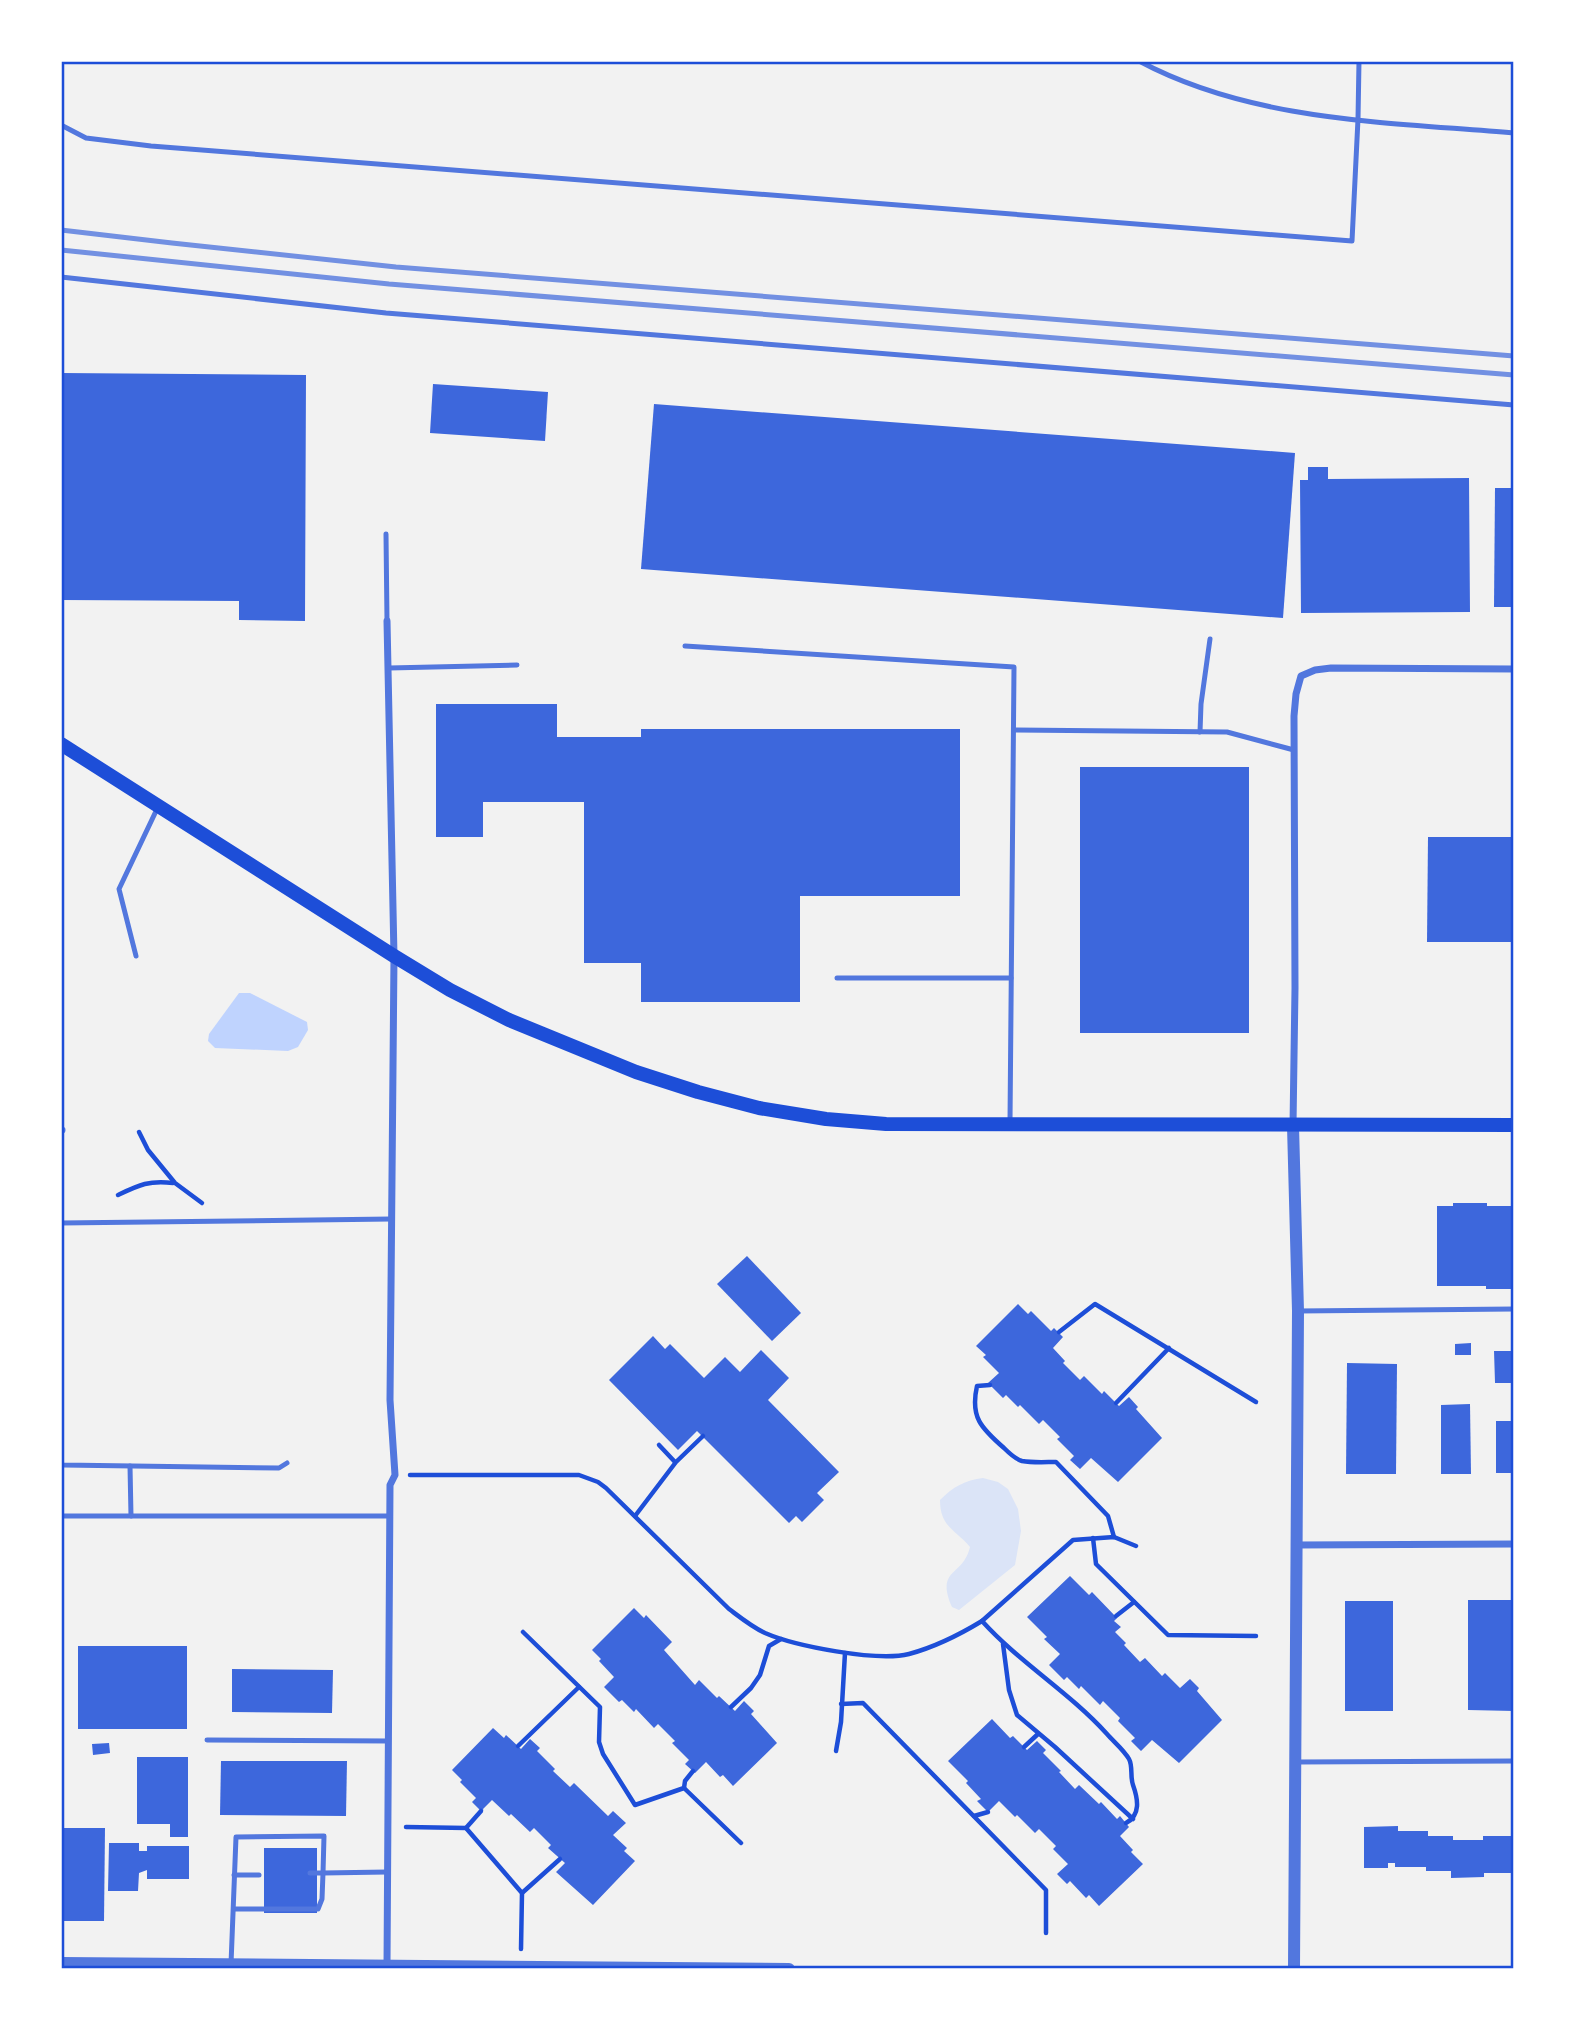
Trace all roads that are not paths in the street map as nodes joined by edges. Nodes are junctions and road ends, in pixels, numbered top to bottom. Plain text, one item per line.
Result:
1 (1139, 61) edge
2 (1359, 61) edge
3 (1358, 119) junction
4 (61, 125) edge
5 (1514, 133) edge
6 (61, 277) edge
7 (1514, 405) edge
8 (386, 534) dead end
9 (387, 621) joint
10 (1210, 639) dead end
11 (685, 646) dead end
12 (517, 665) dead end
13 (389, 668) junction
14 (1514, 669) edge
15 (1014, 730) junction
16 (1200, 732) junction
17 (61, 744) edge
18 (1294, 750) junction
19 (159, 806) junction
20 (136, 956) dead end
21 (394, 956) junction
22 (837, 978) dead end
23 (1011, 978) junction
24 (1010, 1125) junction
25 (1514, 1125) edge
26 (1293, 1126) junction
27 (391, 1220) junction
28 (61, 1223) edge
29 (1514, 1309) edge
30 (1298, 1311) junction
31 (61, 1463) edge
32 (287, 1463) dead end
33 (130, 1466) junction
34 (61, 1516) edge
35 (131, 1516) junction
36 (390, 1516) junction
37 (1514, 1544) edge
38 (1297, 1545) junction
39 (207, 1740) dead end
40 (388, 1741) junction
41 (1514, 1761) edge
42 (1297, 1762) junction
43 (387, 1872) junction
44 (310, 1873) dead end
45 (323, 1873) junction
46 (234, 1875) junction
47 (259, 1875) dead end
48 (234, 1909) junction
49 (61, 1963) edge
50 (231, 1964) junction
51 (387, 1966) junction
52 (789, 1969) edge
53 (1294, 1969) edge

1 - 3 lane
2 - 3 lane
3 - 4 lane
3 - 5 lane
6 - 7 lane
8 - 9 lane
9 - 13 street
10 - 16 lane
11 - 15 lane
12 - 13 lane
13 - 21 street
14 - 18 street
15 - 16 lane
15 - 23 lane
16 - 18 lane
17 - 19 main road
18 - 26 street
19 - 20 lane
19 - 21 main road
21 - 24 main road
21 - 27 street
22 - 23 lane
23 - 24 lane
24 - 26 main road
25 - 26 main road
26 - 30 street
27 - 28 lane
27 - 36 street
29 - 30 lane
30 - 38 street
31 - 33 lane
32 - 33 lane
33 - 35 lane
34 - 35 lane
35 - 36 lane
36 - 40 street
37 - 38 street
38 - 42 street
39 - 40 lane
40 - 43 street
41 - 42 lane
42 - 53 street
43 - 45 lane
43 - 51 street
44 - 45 lane
45 - 46 lane
45 - 48 lane
46 - 47 lane
46 - 48 lane
48 - 50 lane
49 - 50 street
50 - 51 street
51 - 52 street

